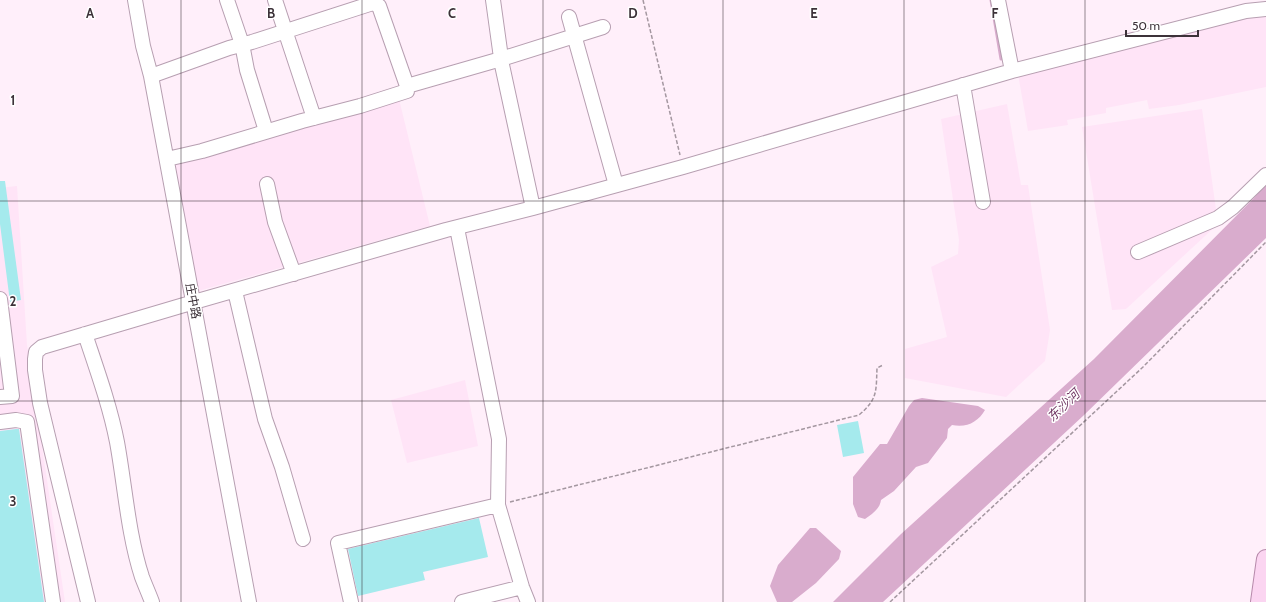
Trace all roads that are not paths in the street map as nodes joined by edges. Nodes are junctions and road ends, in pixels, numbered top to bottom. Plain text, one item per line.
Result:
1 (135, 0) edge
2 (227, 0) edge
3 (275, 0) edge
4 (493, 0) edge
5 (998, 0) edge
6 (373, 1) edge
7 (1266, 9) edge
8 (569, 17) dead end
9 (603, 27) dead end
10 (286, 31) junction
11 (573, 37) junction
12 (242, 44) junction
13 (501, 59) junction
14 (1012, 70) junction
15 (151, 76) junction
16 (962, 85) junction
17 (407, 86) junction
18 (314, 118) junction
19 (266, 131) junction
20 (167, 159) junction
21 (1266, 175) edge
22 (267, 184) dead end
23 (616, 185) junction
24 (983, 202) dead end
25 (533, 208) junction
26 (457, 228) junction
27 (1138, 252) dead end
28 (294, 274) junction
29 (235, 290) junction
30 (0, 299) edge
31 (194, 302) junction
32 (86, 334) junction
33 (0, 397) edge
34 (0, 422) edge
35 (498, 505) junction
36 (303, 539) dead end
37 (1266, 559) edge
38 (522, 588) junction
39 (53, 602) edge
40 (88, 602) edge
41 (152, 602) edge
42 (249, 602) edge
43 (351, 602) edge
44 (462, 602) edge
45 (528, 602) edge
46 (1260, 602) edge

1 - 15 street, 庄中路
2 - 12 street
3 - 10 street
4 - 13 street
5 - 14 street
6 - 10 street
6 - 17 street
7 - 14 street
8 - 11 street
9 - 11 street
10 - 12 street
10 - 18 street
11 - 13 street
11 - 23 street
12 - 15 street
12 - 19 street
13 - 17 street
13 - 25 street
14 - 16 street
15 - 20 street, 庄中路
16 - 23 street
16 - 24 street
17 - 18 street
18 - 19 street
19 - 20 street
20 - 31 street, 庄中路
21 - 27 street
22 - 28 street
23 - 25 street
25 - 26 street
26 - 28 street
26 - 35 street
28 - 29 street
29 - 31 street
29 - 36 street
30 - 33 street
31 - 32 street
31 - 42 street, 庄中路
32 - 40 street
32 - 41 street
34 - 39 street
35 - 38 street
35 - 43 street
37 - 46 main road
38 - 44 street
38 - 45 street

